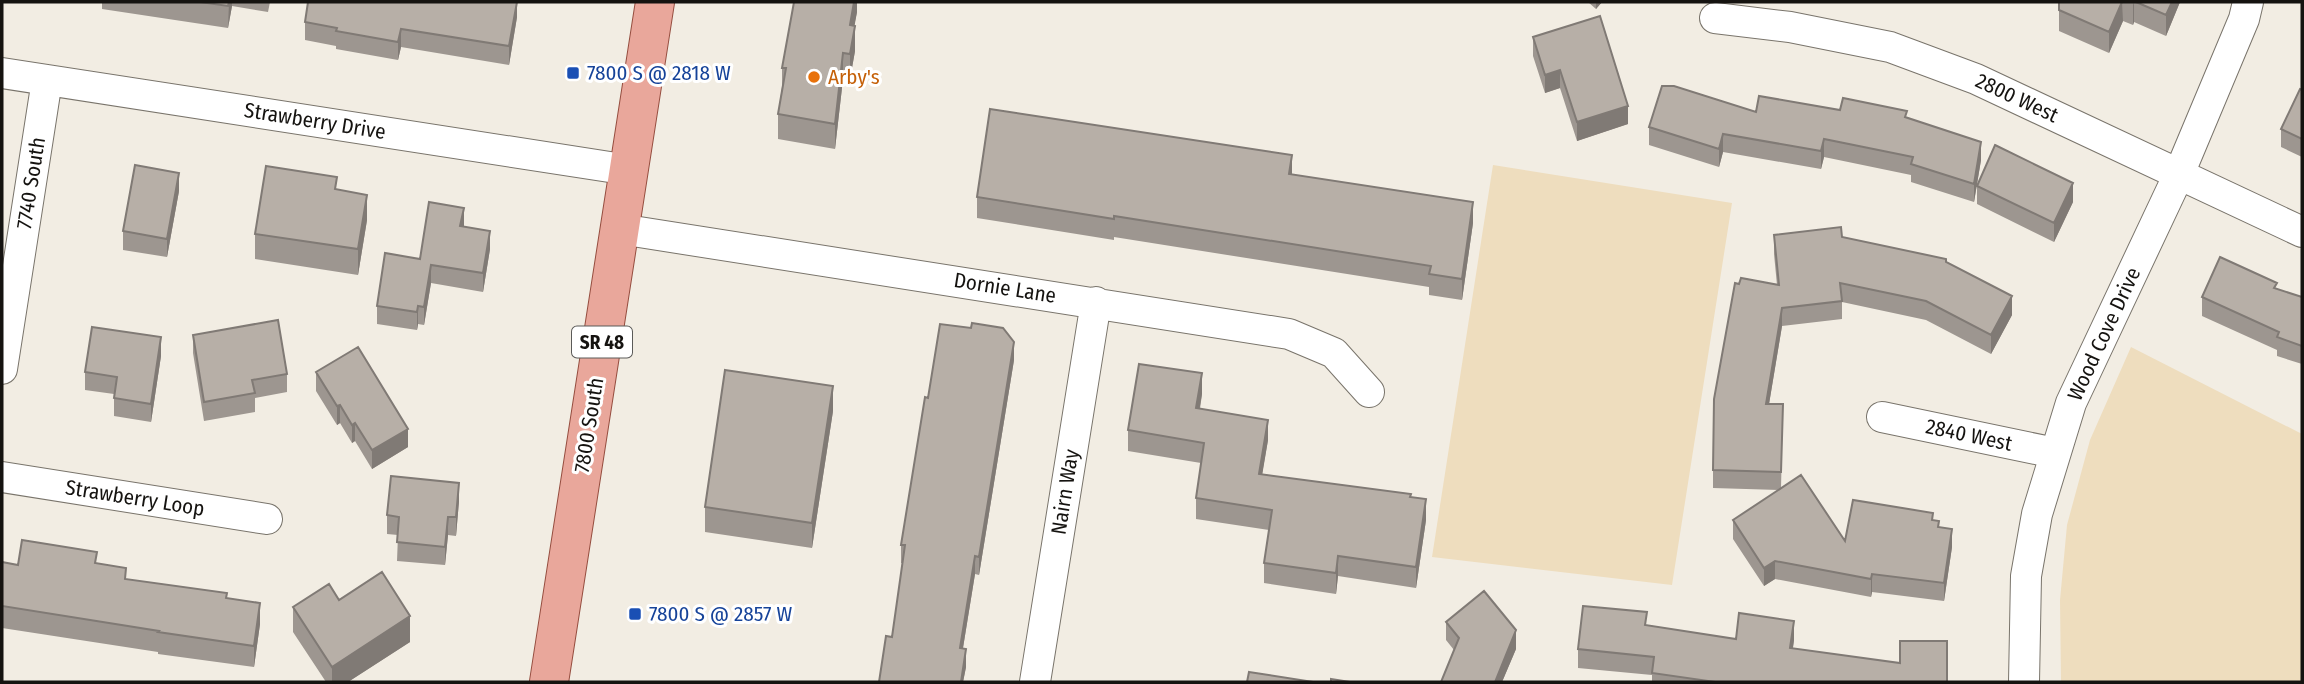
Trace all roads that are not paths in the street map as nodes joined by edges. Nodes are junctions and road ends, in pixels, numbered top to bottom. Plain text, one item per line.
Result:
1 (655, 2) edge
2 (2248, 2) edge
3 (1714, 18) dead end
4 (2, 73) edge
5 (47, 80) junction
6 (629, 170) junction
7 (2179, 174) junction
8 (620, 229) junction
9 (2302, 232) edge
10 (1096, 302) junction
11 (2, 369) edge
12 (1369, 392) dead end
13 (1882, 417) dead end
14 (2055, 453) junction
15 (2, 477) edge
16 (267, 519) dead end
17 (549, 682) edge
18 (1035, 682) edge
19 (2024, 682) edge

1 - 6 main road, 7800 South / SR 48
2 - 7 street, Wood Cove Drive
3 - 7 street, 2800 West
4 - 5 street, Strawberry Drive
5 - 6 street, Strawberry Drive
5 - 11 street, 7740 South
6 - 8 main road, 7800 South / SR 48
7 - 9 street, 2800 West
7 - 14 street, Wood Cove Drive
8 - 10 street, Dornie Lane
8 - 17 main road, 7800 South / SR 48
10 - 12 street, Dornie Lane
10 - 18 street, Nairn Way
13 - 14 street, 2840 West
14 - 19 street, Wood Cove Drive
15 - 16 street, Strawberry Loop

